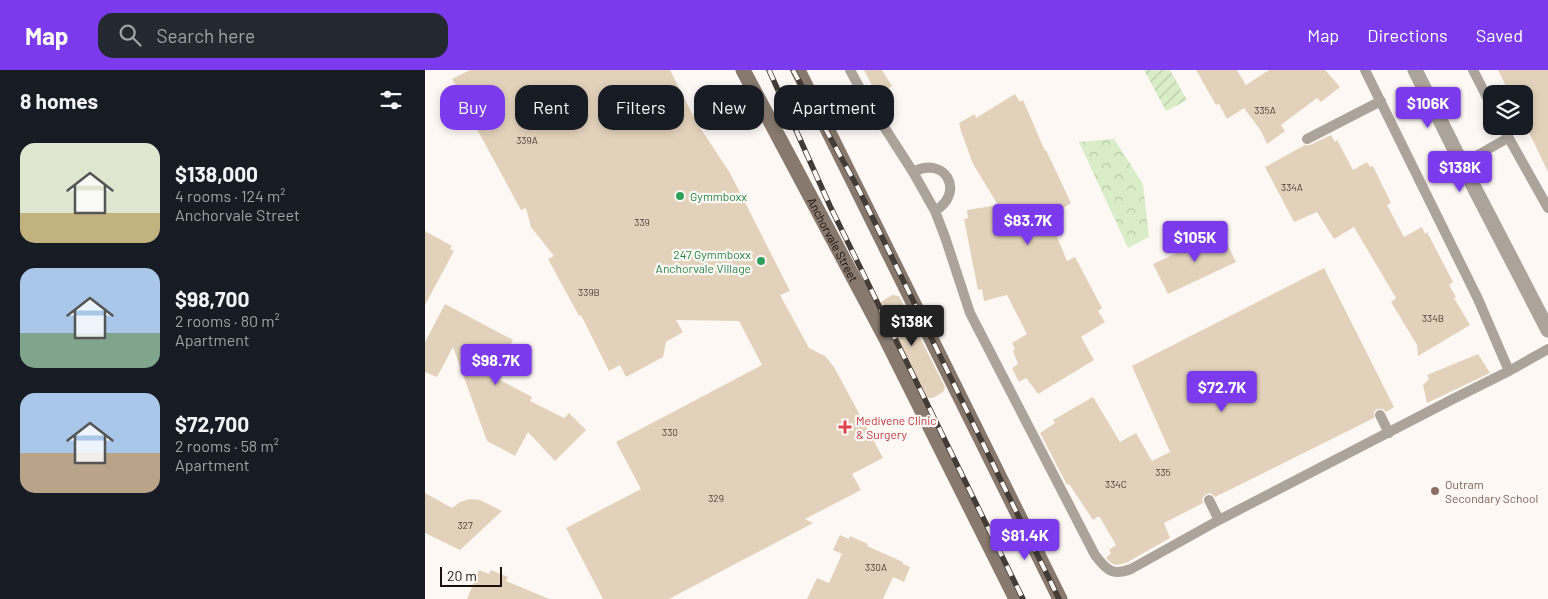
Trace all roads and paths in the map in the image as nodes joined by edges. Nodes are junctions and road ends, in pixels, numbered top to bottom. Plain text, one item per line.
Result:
1 (743, 70) edge
2 (798, 70) edge
3 (850, 70) edge
4 (1365, 70) edge
5 (1415, 70) edge
6 (1473, 70) edge
7 (1483, 90) edge
8 (1381, 101) junction
9 (1506, 135) edge
10 (1508, 138) junction
11 (1307, 139) dead end
12 (1462, 164) junction
13 (913, 172) junction
14 (1548, 208) edge
15 (935, 211) junction
16 (1548, 330) edge
17 (1548, 349) edge
18 (1509, 371) junction
19 (1380, 415) dead end
20 (1389, 433) junction
21 (1209, 500) dead end
22 (1219, 520) junction
23 (1016, 599) edge
24 (1061, 599) edge

1 - 23 street, Anchorvale Street
2 - 24 street
3 - 13 lane
4 - 8 lane
5 - 12 street
6 - 7 lane
8 - 11 lane
8 - 18 lane
9 - 10 lane
10 - 12 lane
10 - 14 lane
12 - 16 street
13 - 15 lane
13 - 15 lane
15 - 22 lane
17 - 18 lane
18 - 20 lane
19 - 20 lane
20 - 22 lane
21 - 22 lane

